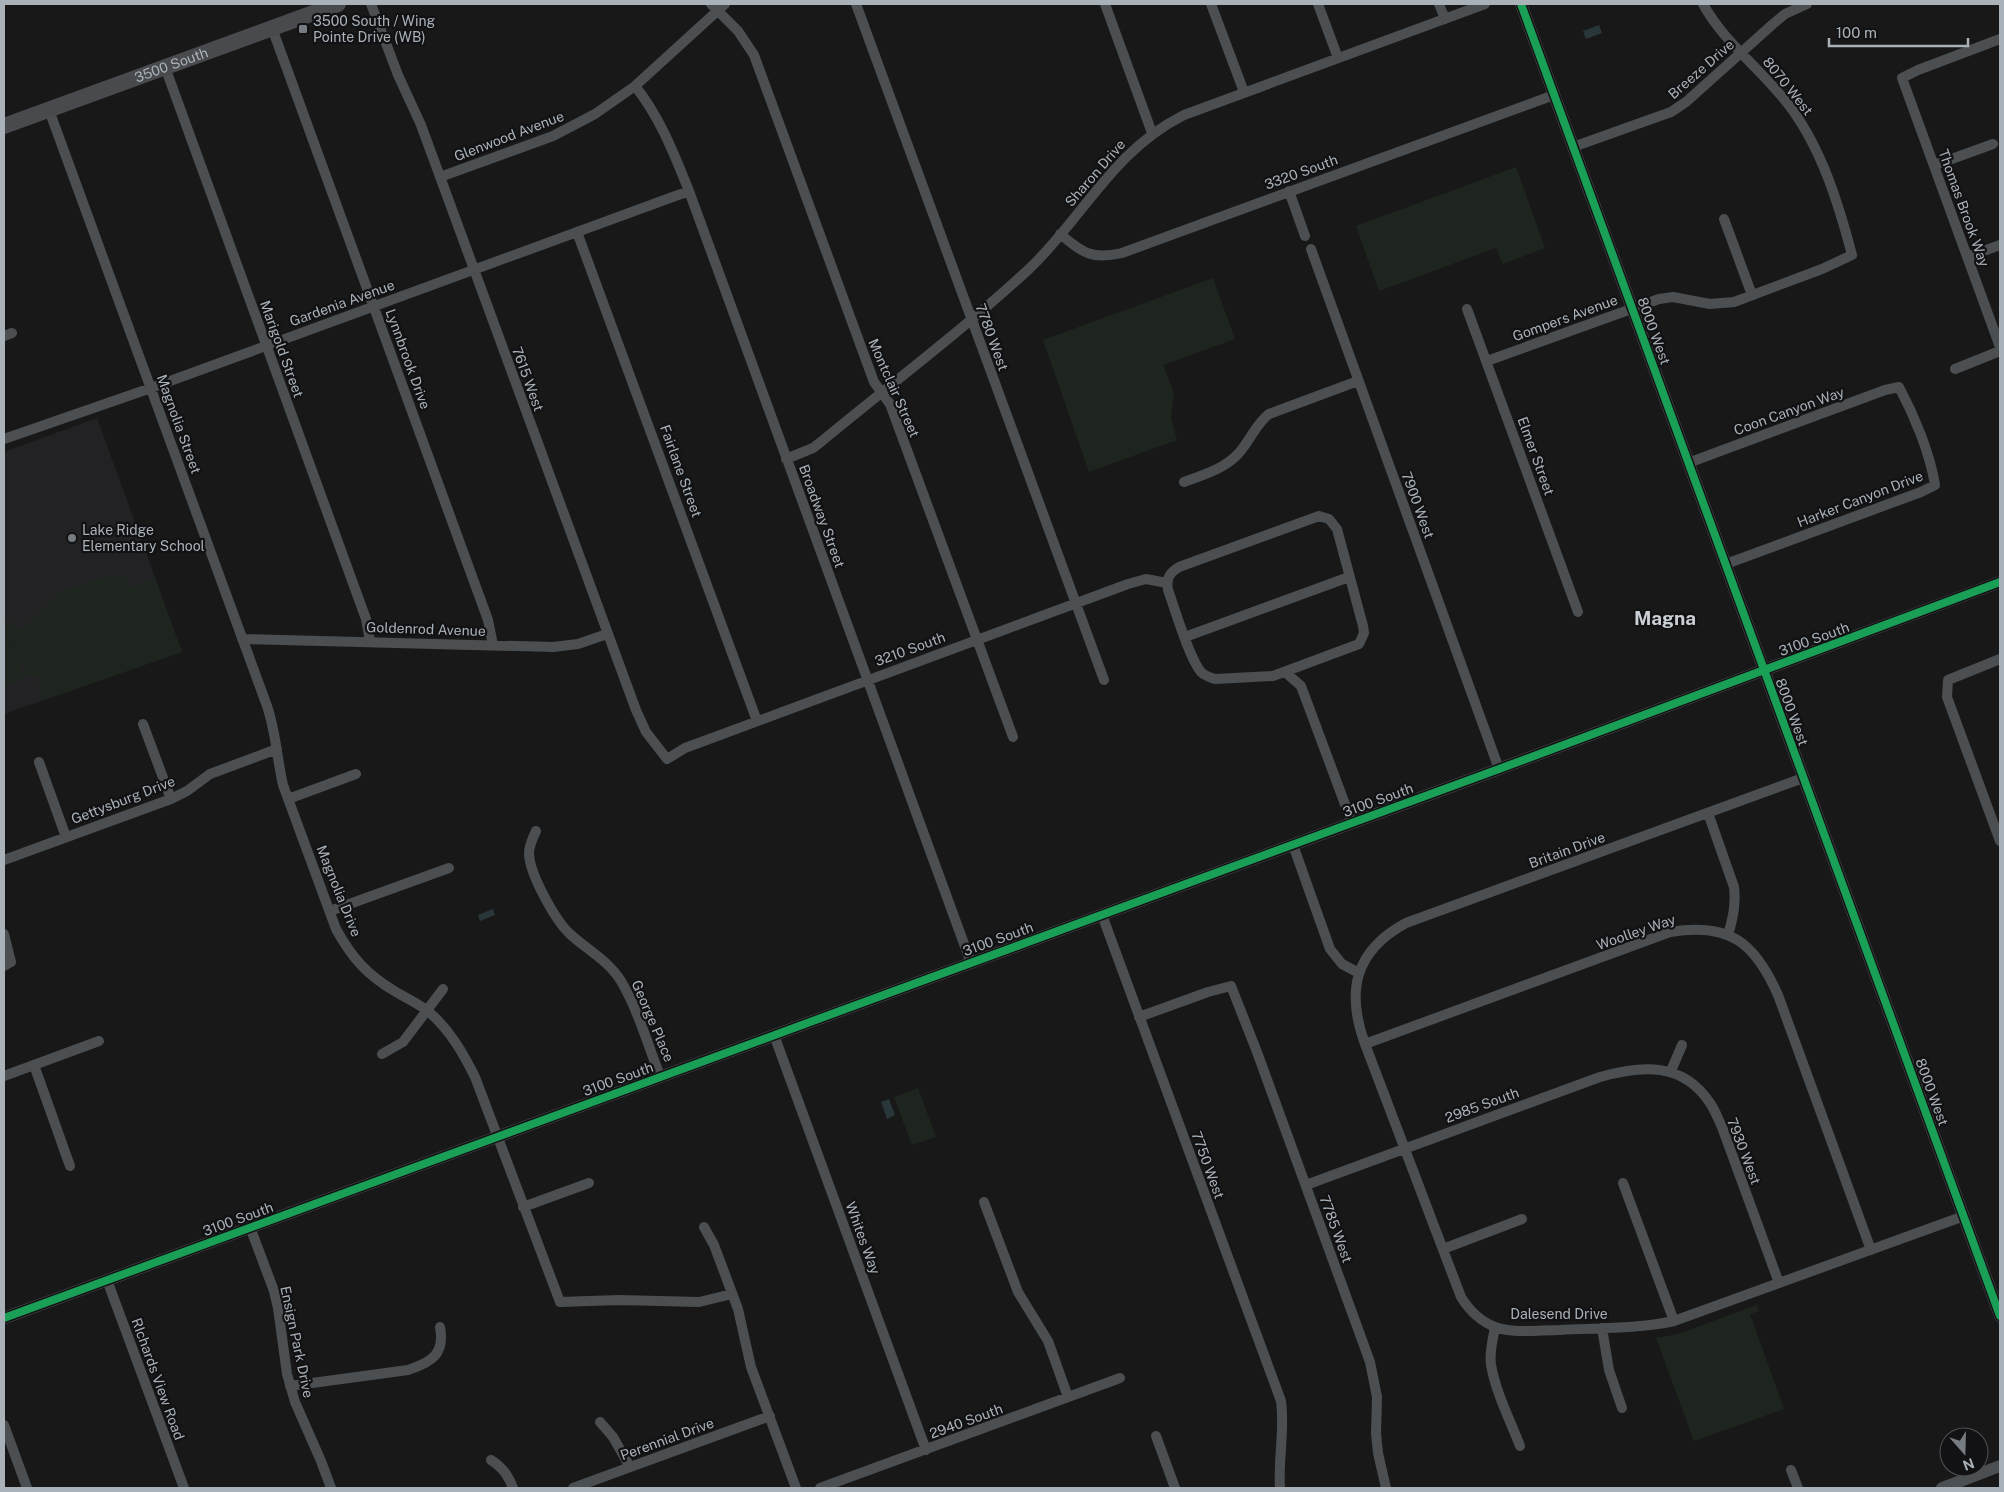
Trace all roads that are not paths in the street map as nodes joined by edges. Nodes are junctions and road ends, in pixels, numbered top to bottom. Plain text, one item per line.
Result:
1 (338, 4) edge
2 (371, 4) edge
3 (856, 4) edge
4 (1105, 4) edge
5 (1211, 4) edge
6 (1318, 4) edge
7 (1440, 4) edge
8 (1486, 4) edge
9 (1521, 4) edge
10 (1702, 4) edge
11 (1807, 4) edge
12 (718, 6) edge
13 (1445, 19) junction
14 (272, 28) junction
15 (2000, 40) edge
16 (1742, 52) junction
17 (1338, 58) junction
18 (165, 67) junction
19 (634, 86) junction
20 (1244, 92) junction
21 (1554, 95) junction
22 (48, 110) junction
23 (4, 126) edge
24 (1152, 133) junction
25 (1994, 144) dead end
26 (1574, 147) junction
27 (1934, 165) junction
28 (440, 177) junction
29 (689, 191) junction
30 (1289, 191) junction
31 (1724, 219) dead end
32 (577, 232) junction
33 (1060, 234) junction
34 (1305, 236) dead end
35 (2000, 245) edge
36 (1311, 249) dead end
37 (1852, 255) joint
38 (1967, 257) junction
39 (474, 270) junction
40 (1752, 295) junction
41 (375, 306) junction
42 (1467, 309) dead end
43 (1632, 309) junction
44 (971, 319) junction
45 (266, 345) junction
46 (2000, 347) edge
47 (2000, 351) edge
48 (1487, 361) junction
49 (1955, 369) dead end
50 (1358, 381) junction
51 (1900, 387) joint
52 (151, 388) junction
53 (882, 392) junction
54 (4, 439) edge
55 (786, 459) junction
56 (1688, 463) junction
57 (1184, 482) dead end
58 (1726, 564) junction
59 (1349, 577) junction
60 (1168, 579) junction
61 (2000, 582) edge
62 (1076, 603) junction
63 (1578, 612) dead end
64 (607, 634) junction
65 (1185, 637) junction
66 (242, 639) junction
67 (976, 640) junction
68 (370, 641) junction
69 (493, 645) junction
70 (2000, 659) edge
71 (1307, 664) junction
72 (1764, 671) junction
73 (1285, 672) junction
74 (868, 680) junction
75 (1104, 680) dead end
76 (1301, 686) junction
77 (758, 721) junction
78 (143, 724) dead end
79 (1013, 738) dead end
80 (277, 749) junction
81 (667, 759) joint
82 (39, 762) dead end
83 (1499, 769) junction
84 (356, 774) dead end
85 (1803, 778) junction
86 (171, 799) junction
87 (288, 799) junction
88 (1708, 813) junction
89 (1352, 823) junction
90 (536, 831) dead end
91 (66, 837) junction
92 (2000, 841) edge
93 (1293, 845) junction
94 (4, 860) edge
95 (449, 868) dead end
96 (330, 911) junction
97 (1102, 915) junction
98 (4, 934) edge
99 (1728, 935) junction
100 (971, 963) junction
101 (4, 966) edge
102 (1359, 973) junction
103 (443, 989) dead end
104 (428, 1011) junction
105 (1139, 1017) junction
106 (774, 1035) junction
107 (99, 1041) dead end
108 (1365, 1044) junction
109 (1682, 1045) dead end
110 (382, 1054) dead end
111 (34, 1065) junction
112 (1671, 1072) junction
113 (4, 1076) edge
114 (660, 1076) junction
115 (496, 1137) junction
116 (1406, 1148) junction
117 (70, 1166) dead end
118 (1623, 1182) dead end
119 (589, 1183) dead end
120 (1306, 1185) junction
121 (984, 1202) dead end
122 (523, 1207) junction
123 (1964, 1216) junction
124 (1522, 1219) dead end
125 (250, 1227) junction
126 (704, 1227) dead end
127 (1443, 1249) junction
128 (1871, 1250) junction
129 (107, 1280) junction
130 (1779, 1283) junction
131 (732, 1294) junction
132 (2000, 1316) edge
133 (4, 1318) edge
134 (1674, 1322) junction
135 (440, 1327) dead end
136 (1496, 1327) junction
137 (1602, 1328) junction
138 (1120, 1378) dead end
139 (290, 1386) junction
140 (1068, 1398) junction
141 (1622, 1408) dead end
142 (770, 1416) junction
143 (600, 1422) dead end
144 (4, 1425) edge
145 (1156, 1436) dead end
146 (1520, 1446) dead end
147 (926, 1450) junction
148 (491, 1460) dead end
149 (2000, 1466) edge
150 (630, 1467) junction
151 (1791, 1470) dead end
152 (27, 1488) edge
153 (184, 1488) edge
154 (331, 1488) edge
155 (513, 1488) edge
156 (573, 1488) edge
157 (796, 1488) edge
158 (820, 1488) edge
159 (1173, 1488) edge
160 (1280, 1488) edge
161 (1386, 1488) edge
162 (1798, 1488) edge
163 (1942, 1488) edge

1 - 14 main road, 3500 South
2 - 28 street, 7615 West
3 - 44 street, 7780 West
4 - 24 street
5 - 20 street
6 - 17 street
7 - 13 street
8 - 13 street, Sharon Drive
9 - 21 street, 8000 West
10 - 16 street, 8070 West
11 - 16 street, Breeze Drive
12 - 19 street, Glenwood Avenue
12 - 53 street, Montclair Street
13 - 17 street, Sharon Drive
14 - 18 main road, 3500 South
14 - 41 street, Lynnbrook Drive
15 - 27 street, Thomas Brook Way
16 - 26 street, Breeze Drive
16 - 37 street, 8070 West
17 - 20 street, Sharon Drive
18 - 22 main road, 3500 South
18 - 45 street, Marigold Street
19 - 28 street, Glenwood Avenue
19 - 29 street, Broadway Street
20 - 24 street, Sharon Drive
21 - 26 street, 8000 West
21 - 30 street, 3320 South
22 - 23 main road, 3500 South
22 - 52 street, Magnolia Street
24 - 33 street, Sharon Drive
25 - 27 street
26 - 43 street, 8000 West
27 - 38 street, Thomas Brook Way
28 - 39 street, 7615 West
29 - 32 street, Gardenia Avenue
29 - 55 street, Broadway Street
30 - 33 street, 3320 South
30 - 34 street
31 - 40 street
32 - 39 street, Gardenia Avenue
32 - 77 street, Fairlane Street
33 - 44 street, Sharon Drive
35 - 38 street
36 - 50 street, 7900 West
37 - 40 street, Gompers Avenue
38 - 46 street, Thomas Brook Way
39 - 41 street, Gardenia Avenue
39 - 64 street, 7615 West
40 - 43 street, Gompers Avenue
41 - 45 street, Gardenia Avenue
41 - 69 street, Lynnbrook Drive
42 - 48 street, Elmer Street
43 - 48 street, Gompers Avenue
43 - 56 street, 8000 West
44 - 53 street, Sharon Drive
44 - 62 street, 7780 West
45 - 52 street, Gardenia Avenue
45 - 68 street, Marigold Street
47 - 49 street
48 - 63 street, Elmer Street
50 - 57 street
50 - 83 street, 7900 West
51 - 56 street, Coon Canyon Way
51 - 58 street, Harker Canyon Drive
52 - 54 street, Gardenia Avenue
52 - 66 street, Magnolia Street
53 - 55 street, Sharon Drive
53 - 67 street, Montclair Street
55 - 74 street, Broadway Street
56 - 58 street, 8000 West
58 - 72 street, 8000 West
59 - 60 street
59 - 65 street
59 - 71 street
60 - 62 street, 3210 South
60 - 65 street
61 - 72 street, 3100 South
62 - 67 street, 3210 South
62 - 75 street, 7780 West
64 - 69 street, Goldenrod Avenue
64 - 81 street, 7615 West
65 - 73 street
66 - 68 street, Goldenrod Avenue
66 - 80 street, Magnolia Street
67 - 74 street, 3210 South
67 - 79 street, Montclair Street
68 - 69 street, Goldenrod Avenue
70 - 92 street
71 - 73 street
71 - 76 street
72 - 83 street, 3100 South
72 - 85 street, 8000 West
73 - 76 street
74 - 77 street, 3210 South
74 - 100 street, Broadway Street
76 - 89 street
77 - 81 street, 3210 South
78 - 86 street
80 - 86 street, Gettysburg Drive
80 - 87 street, Magnolia Drive
82 - 91 street
83 - 89 street, 3100 South
84 - 87 street
85 - 88 street, Britain Drive
85 - 123 street, 8000 West
86 - 91 street, Gettysburg Drive
87 - 96 street, Magnolia Drive
88 - 99 street
88 - 102 street, Britain Drive
89 - 93 street, 3100 South
90 - 114 street, George Place
91 - 94 street, Gettysburg Drive
93 - 97 street, 3100 South
93 - 102 street
95 - 96 street
96 - 104 street, Magnolia Drive
97 - 100 street, 3100 South
97 - 105 street, 7750 West
98 - 101 street
99 - 108 street, Woolley Way
99 - 128 street, Woolley Way
100 - 106 street, 3100 South
102 - 108 street, Dalesend Drive
103 - 104 street
104 - 110 street
104 - 115 street, Magnolia Drive
105 - 120 street, 7785 West
105 - 160 street, 7750 West
106 - 114 street, 3100 South
106 - 147 street, Whites Way
107 - 111 street
108 - 116 street, Dalesend Drive
109 - 112 street
111 - 113 street
111 - 117 street
112 - 116 street, 2985 South
112 - 130 street, 7930 West
114 - 115 street, 3100 South
115 - 122 street, Magnolia Drive
115 - 125 street, 3100 South
116 - 120 street, 2985 South
116 - 127 street, Dalesend Drive
118 - 134 street
119 - 122 street
120 - 161 street, 7785 West
121 - 140 street
122 - 131 street, Magnolia Drive
123 - 128 street, Dalesend Drive
123 - 132 street, 8000 West
124 - 127 street
125 - 129 street, 3100 South
125 - 139 street, Ensign Park Drive
126 - 131 street
127 - 136 street, Dalesend Drive
128 - 130 street, Dalesend Drive
129 - 133 street, 3100 South
129 - 153 street, RIchards View Road
130 - 134 street, Dalesend Drive
131 - 142 street
134 - 137 street, Dalesend Drive
135 - 139 street
136 - 137 street, Dalesend Drive
136 - 146 street
137 - 141 street
138 - 140 street, 2940 South
139 - 154 street, Ensign Park Drive
140 - 147 street, 2940 South
142 - 150 street, Perennial Drive
142 - 157 street
143 - 150 street
144 - 152 street
145 - 159 street
147 - 158 street, 2940 South
148 - 155 street
149 - 163 street
150 - 156 street, Perennial Drive
151 - 162 street

